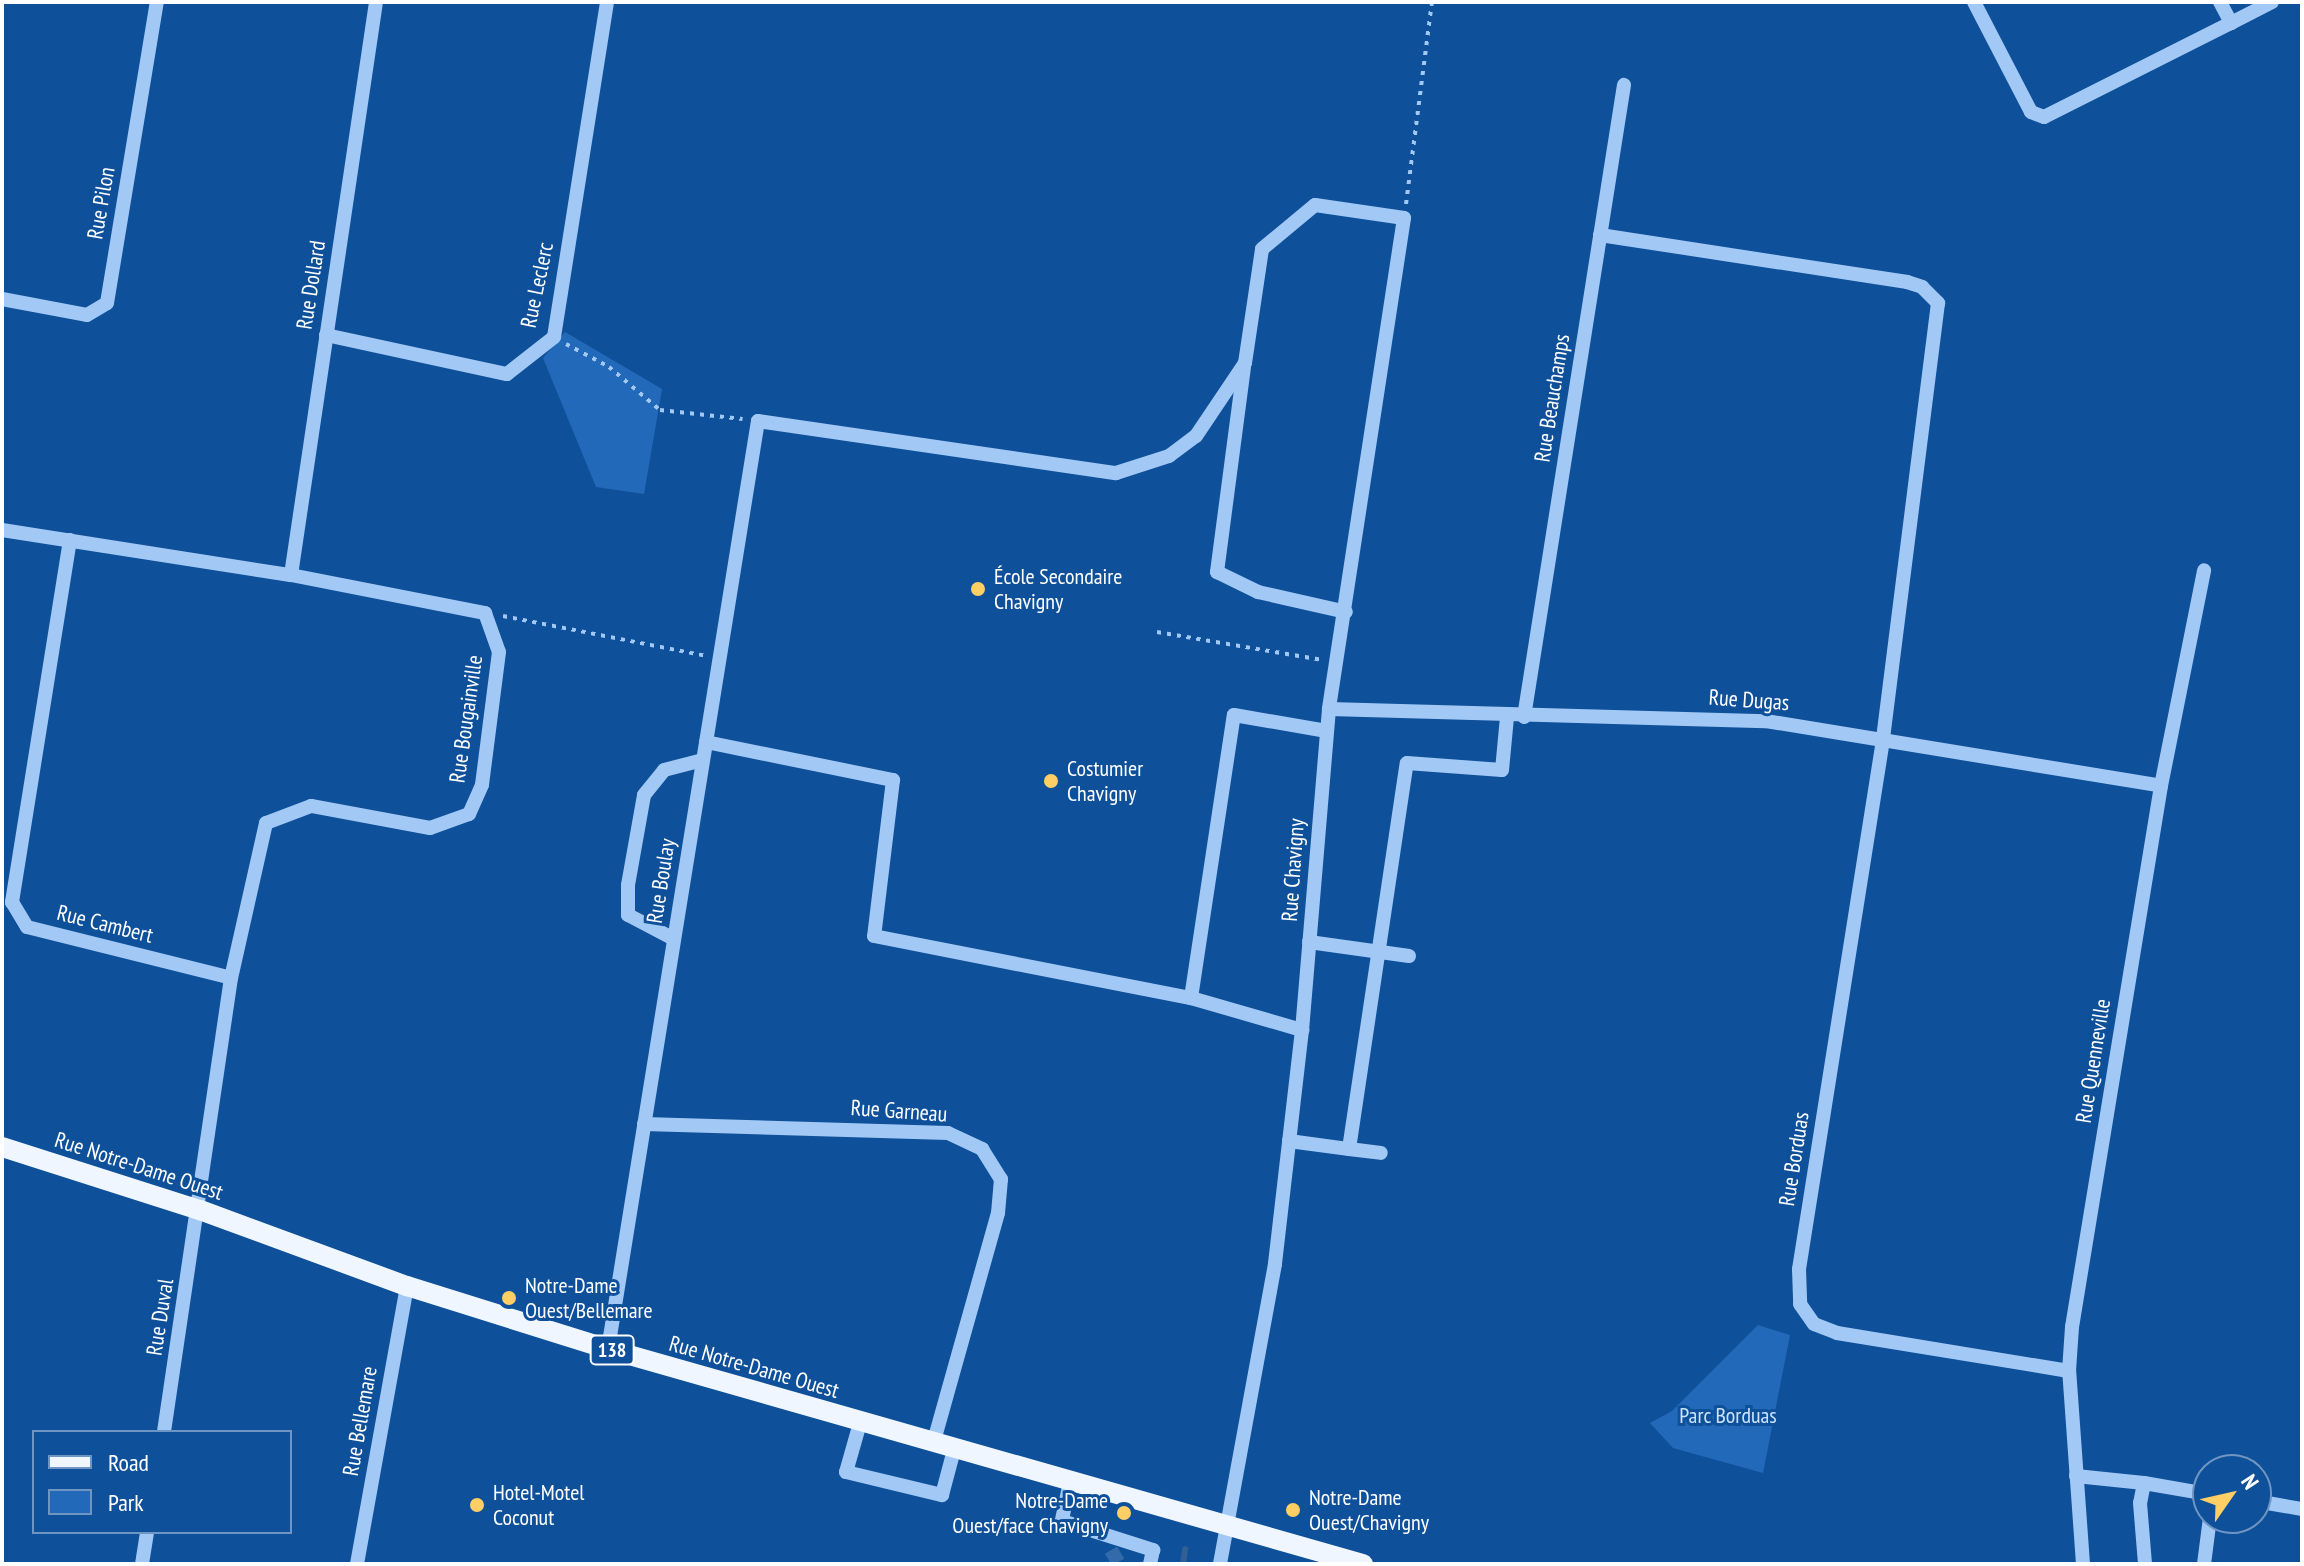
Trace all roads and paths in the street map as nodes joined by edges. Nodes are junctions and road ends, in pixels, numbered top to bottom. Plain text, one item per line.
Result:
1 (157, 2) edge
2 (376, 2) edge
3 (607, 2) edge
4 (1432, 2) edge
5 (1974, 2) edge
6 (2220, 2) edge
7 (2272, 2) edge
8 (2231, 23) junction
9 (1624, 85) dead end
10 (1404, 218) junction
11 (1600, 235) junction
12 (2, 299) edge
13 (326, 335) junction
14 (554, 337) junction
15 (1245, 363) junction
16 (758, 421) junction
17 (2, 530) edge
18 (70, 540) junction
19 (2204, 570) dead end
20 (291, 575) junction
21 (1346, 612) junction
22 (485, 613) junction
23 (1157, 632) dead end
24 (719, 658) junction
25 (1337, 663) junction
26 (1329, 709) junction
27 (1507, 717) junction
28 (1524, 717) junction
29 (1327, 731) junction
30 (1883, 740) junction
31 (706, 742) junction
32 (703, 760) junction
33 (2161, 786) junction
34 (674, 939) junction
35 (1309, 942) junction
36 (1378, 952) junction
37 (1409, 956) dead end
38 (231, 978) junction
39 (1191, 998) junction
40 (1302, 1030) junction
41 (644, 1124) junction
42 (1289, 1141) junction
43 (2, 1147) edge
44 (1349, 1149) junction
45 (1381, 1153) dead end
46 (200, 1210) junction
47 (407, 1286) junction
48 (608, 1349) junction
49 (2069, 1371) junction
50 (860, 1423) junction
51 (164, 1430) edge
52 (933, 1444) junction
53 (954, 1450) junction
54 (2076, 1476) junction
55 (1070, 1482) junction
56 (2144, 1483) junction
57 (2192, 1491) edge
58 (2272, 1504) edge
59 (2302, 1509) edge
60 (1230, 1526) junction
61 (147, 1534) edge
62 (2208, 1534) edge
63 (142, 1564) edge
64 (357, 1564) edge
65 (1150, 1564) edge
66 (1220, 1564) edge
67 (1363, 1564) edge
68 (2083, 1564) edge
69 (2145, 1564) edge
70 (2204, 1564) edge

1 - 12 street, Rue Pilon
2 - 13 street, Rue Dollard
3 - 14 street, Rue Leclerc
4 - 10 path
5 - 8 street
6 - 8 street
7 - 8 street
9 - 11 street, Rue Beauchamps
10 - 15 street
10 - 21 street, Rue Chavigny
11 - 28 street, Rue Beauchamps
11 - 30 street, Rue Borduas
13 - 14 street, Rue Leclerc
13 - 20 street, Rue Dollard
14 - 16 path
15 - 16 street
15 - 21 street
16 - 24 street, Rue Boulay
17 - 18 street
18 - 20 street
18 - 38 street, Rue Cambert
19 - 33 street, Rue Quenneville
20 - 22 street
21 - 25 street, Rue Chavigny
22 - 24 path
22 - 38 street, Rue Bougainville
23 - 25 path
24 - 31 street, Rue Boulay
25 - 26 street, Rue Chavigny
26 - 27 street, Rue Dugas
26 - 29 street, Rue Chavigny
27 - 28 street, Rue Dugas
27 - 36 street
28 - 30 street, Rue Dugas
29 - 35 street, Rue Chavigny
29 - 39 street
30 - 33 street, Rue Dugas
30 - 49 street, Rue Borduas
31 - 32 street, Rue Boulay
31 - 39 street
32 - 34 street, Rue Boulay
32 - 34 street
33 - 49 street, Rue Quenneville
34 - 41 street, Rue Boulay
35 - 36 street
35 - 40 street, Rue Chavigny
36 - 37 street
36 - 44 street
38 - 46 street, Rue Bougainville
39 - 40 street
40 - 42 street, Rue Chavigny
41 - 48 street, Rue Boulay
41 - 52 street, Rue Garneau
42 - 44 street
42 - 60 street, Rue Chavigny
43 - 46 main road, Rue Notre-Dame Ouest / 138
44 - 45 street
46 - 47 main road, Rue Notre-Dame Ouest / 138
46 - 51 street, Rue Duval
47 - 48 main road, Rue Notre-Dame Ouest / 138
47 - 64 street, Rue Bellemare
48 - 50 main road, Rue Notre-Dame Ouest / 138
49 - 54 street, Rue Quenneville
50 - 52 main road, Rue Notre-Dame Ouest / 138
50 - 53 street
52 - 53 main road, Rue Notre-Dame Ouest / 138
53 - 55 main road, Rue Notre-Dame Ouest / 138
54 - 56 street
54 - 68 street, Rue Quenneville
55 - 60 main road, Rue Notre-Dame Ouest / 138
55 - 65 street
56 - 57 street
56 - 69 street
58 - 59 street
60 - 66 street, Rue Chavigny
60 - 67 main road, Rue Notre-Dame Ouest / 138
61 - 63 street
62 - 70 street

